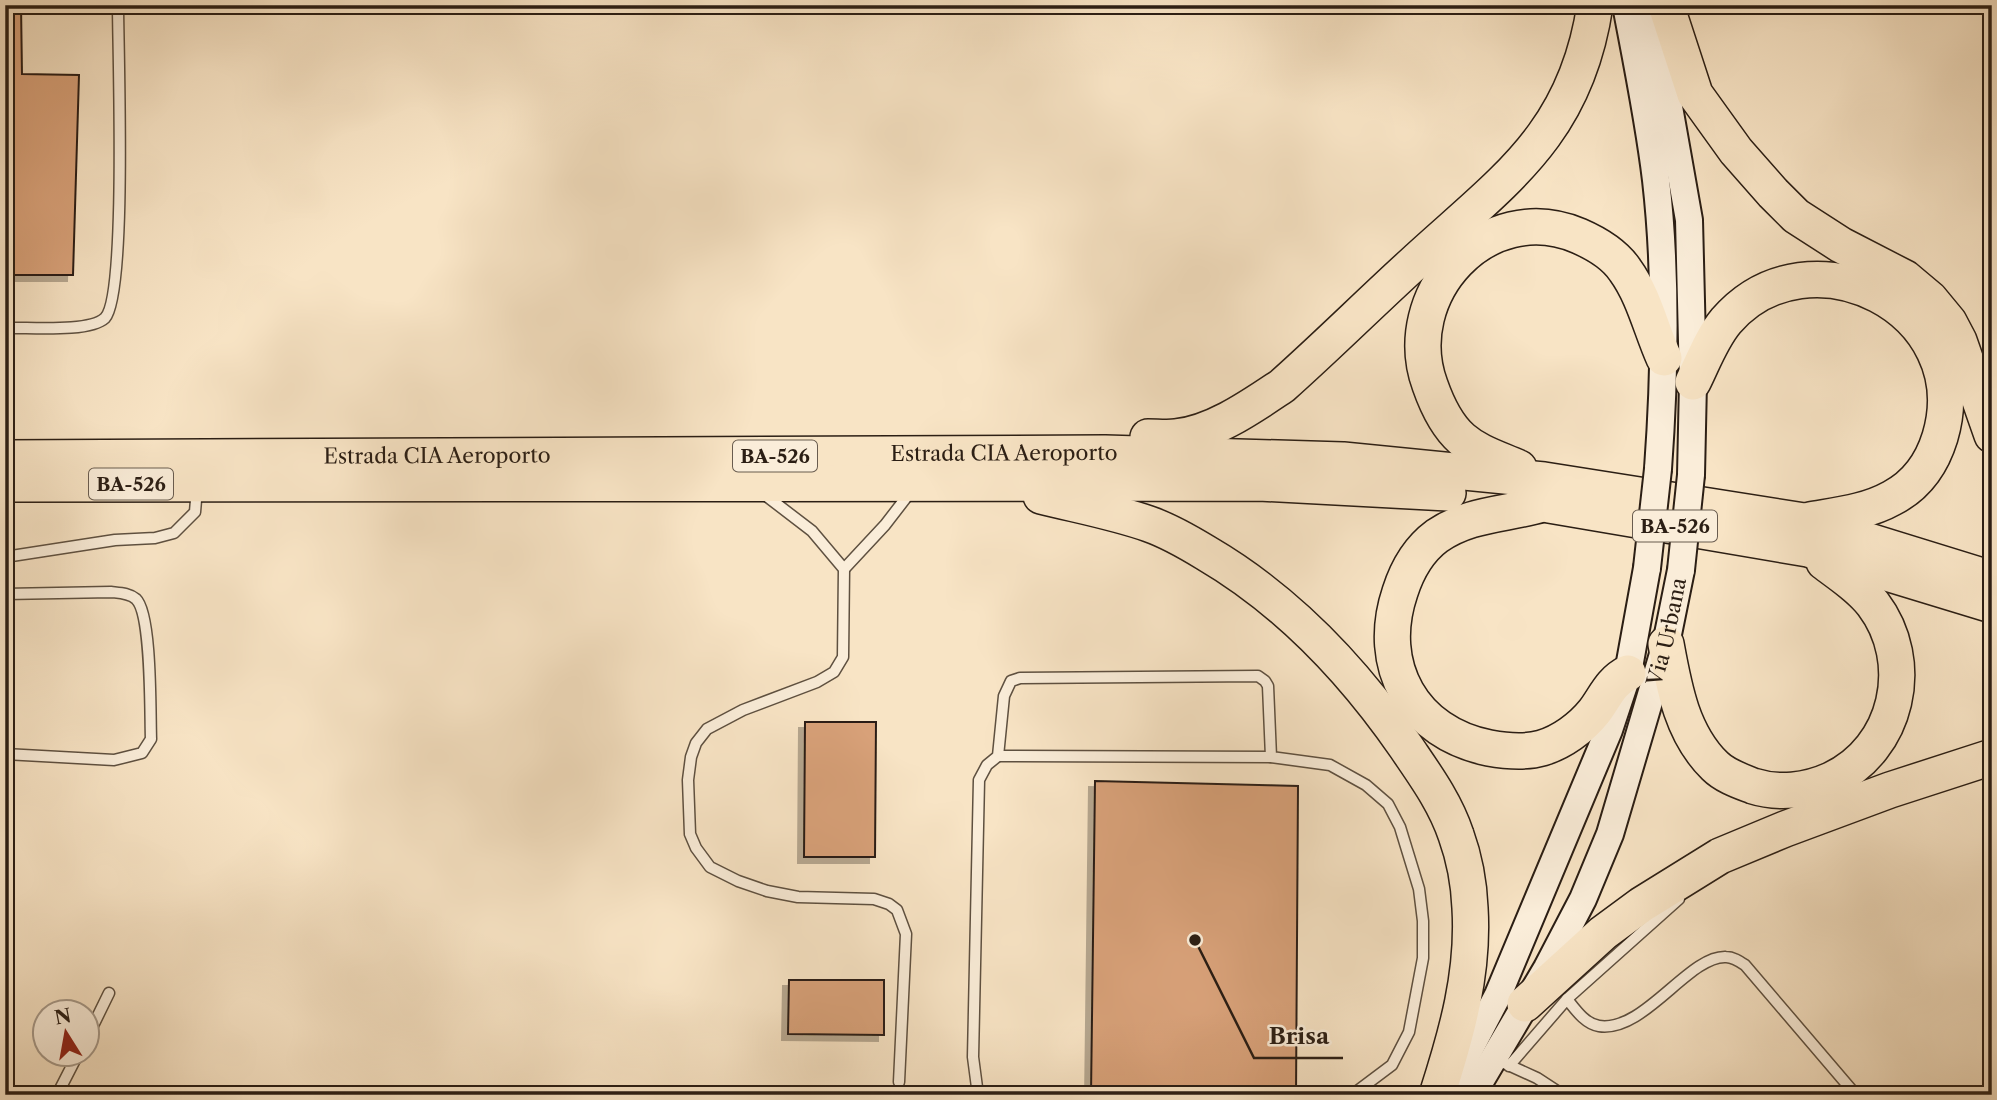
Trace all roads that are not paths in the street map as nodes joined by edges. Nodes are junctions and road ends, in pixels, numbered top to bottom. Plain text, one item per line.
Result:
1 (118, 5) edge
2 (1595, 5) edge
3 (1626, 5) edge
4 (1651, 5) edge
5 (1666, 5) edge
6 (5, 328) edge
7 (1664, 358) junction
8 (1693, 382) junction
9 (1992, 435) edge
10 (629, 456) junction
11 (5, 458) edge
12 (5, 484) edge
13 (197, 484) junction
14 (994, 484) junction
15 (750, 485) junction
16 (916, 485) junction
17 (1543, 492) junction
18 (1806, 535) junction
19 (5, 557) edge
20 (844, 569) junction
21 (1992, 579) edge
22 (5, 594) edge
23 (1992, 605) edge
24 (1666, 645) junction
25 (1628, 673) junction
26 (5, 754) edge
27 (998, 756) junction
28 (1271, 757) junction
29 (1992, 757) edge
30 (1692, 888) dead end
31 (109, 993) dead end
32 (1567, 999) junction
33 (1525, 1004) junction
34 (102, 1007) edge
35 (1502, 1062) junction
36 (71, 1068) edge
37 (899, 1082) dead end
38 (57, 1095) edge
39 (978, 1095) edge
40 (1352, 1095) edge
41 (1437, 1095) edge
42 (1445, 1095) edge
43 (1472, 1095) edge
44 (1563, 1095) edge
45 (1856, 1095) edge

1 - 6 lane
2 - 10 highway
3 - 7 main road, Via Urbana
4 - 8 main road, Via Urbana
5 - 9 highway
7 - 17 highway
7 - 25 main road, Via Urbana, bridge
8 - 18 highway
8 - 24 main road, Via Urbana, bridge
10 - 11 highway, Estrada CIA Aeroporto / BA-526
10 - 17 highway, Estrada CIA Aeroporto / BA-526
12 - 13 highway, Estrada CIA Aeroporto / BA-526
13 - 15 highway, Estrada CIA Aeroporto / BA-526
13 - 19 lane
14 - 16 highway, Estrada CIA Aeroporto / BA-526
14 - 17 highway, Estrada CIA Aeroporto / BA-526
14 - 41 highway
15 - 16 highway, Estrada CIA Aeroporto / BA-526
15 - 20 lane
16 - 20 lane
17 - 18 highway, Estrada CIA Aeroporto / BA-526
17 - 25 highway
18 - 21 highway, Estrada CIA Aeroporto / BA-526
18 - 23 highway, Estrada CIA Aeroporto / BA-526
18 - 24 highway
20 - 37 lane
22 - 26 lane
24 - 33 main road, Via Urbana
25 - 42 main road, Via Urbana
27 - 28 lane
27 - 28 lane
27 - 39 lane
28 - 40 lane
29 - 33 highway
30 - 32 lane
31 - 34 lane
32 - 35 lane
32 - 45 lane
33 - 35 main road, Via Urbana
35 - 43 main road, Via Urbana
35 - 44 lane
36 - 38 lane

